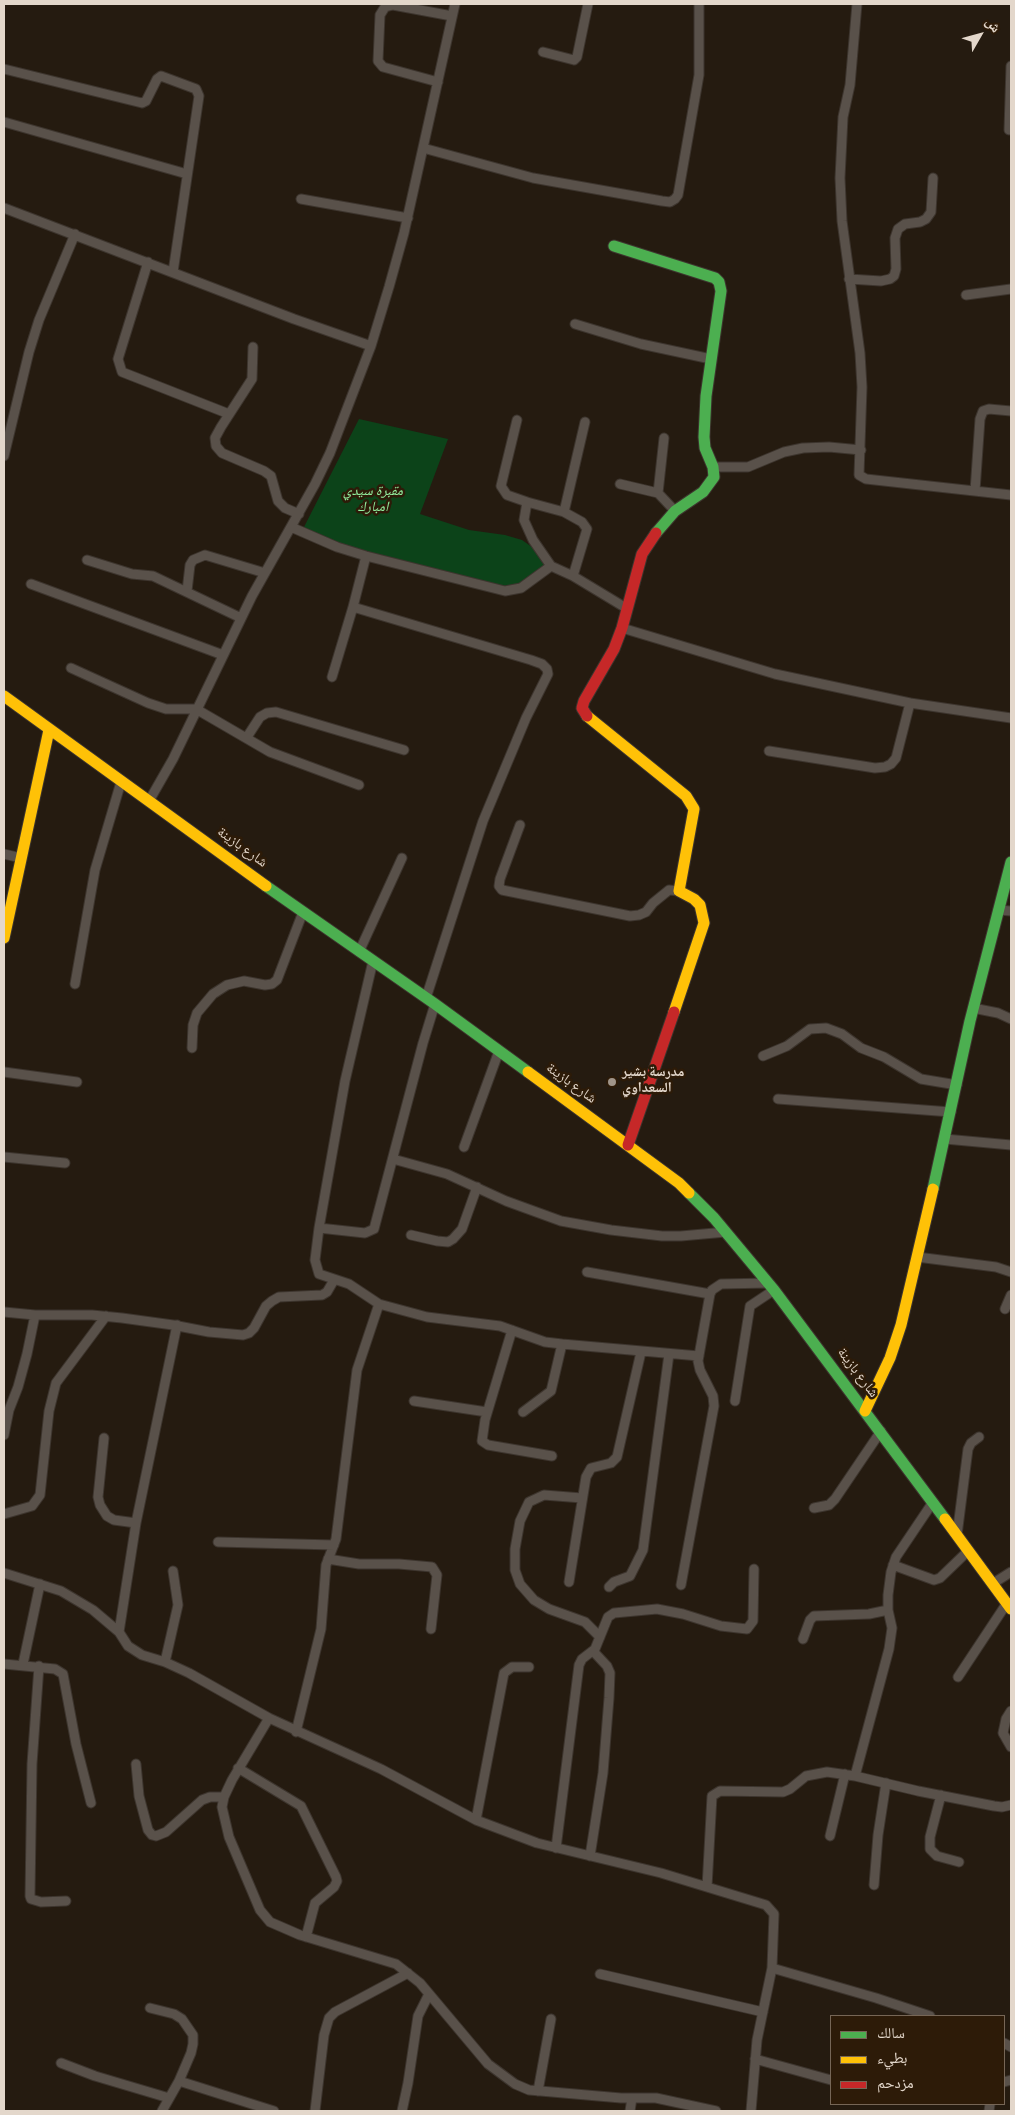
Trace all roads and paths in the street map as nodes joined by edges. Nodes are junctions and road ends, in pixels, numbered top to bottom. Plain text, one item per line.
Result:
1 (455, 4) edge
2 (588, 4) edge
3 (699, 4) edge
4 (857, 4) edge
5 (452, 16) junction
6 (543, 52) dead end
7 (1011, 66) edge
8 (4, 69) edge
9 (438, 82) junction
10 (4, 122) edge
11 (1009, 130) dead end
12 (423, 148) junction
13 (187, 174) junction
14 (933, 178) dead end
15 (301, 199) dead end
16 (4, 208) edge
17 (408, 218) junction
18 (75, 234) junction
19 (614, 246) dead end
20 (148, 262) junction
21 (173, 272) junction
22 (849, 279) junction
23 (1011, 289) edge
24 (966, 295) dead end
25 (575, 324) dead end
26 (253, 346) dead end
27 (371, 346) junction
28 (711, 359) junction
29 (1011, 411) edge
30 (229, 414) junction
31 (517, 420) dead end
32 (584, 422) dead end
33 (664, 438) dead end
34 (861, 450) junction
35 (4, 456) edge
36 (714, 467) junction
37 (620, 484) dead end
38 (975, 491) junction
39 (658, 493) junction
40 (1011, 495) edge
41 (527, 502) junction
42 (675, 511) junction
43 (564, 512) junction
44 (299, 514) junction
45 (291, 527) junction
46 (366, 556) junction
47 (88, 560) dead end
48 (551, 566) junction
49 (265, 573) junction
50 (573, 576) junction
51 (31, 584) dead end
52 (186, 591) junction
53 (353, 607) junction
54 (626, 608) junction
55 (241, 618) junction
56 (622, 628) junction
57 (223, 655) junction
58 (71, 668) dead end
59 (332, 677) dead end
60 (4, 696) edge
61 (910, 703) junction
62 (196, 709) junction
63 (1011, 718) edge
64 (49, 730) junction
65 (247, 737) junction
66 (404, 750) dead end
67 (770, 751) dead end
68 (121, 782) junction
69 (359, 785) dead end
70 (149, 801) junction
71 (520, 825) dead end
72 (4, 854) edge
73 (20, 858) junction
74 (402, 858) dead end
75 (1011, 862) edge
76 (679, 891) junction
77 (998, 910) junction
78 (1011, 911) edge
79 (303, 912) junction
80 (4, 938) edge
81 (359, 952) junction
82 (373, 961) junction
83 (75, 984) dead end
84 (431, 1001) junction
85 (973, 1008) junction
86 (1011, 1019) edge
87 (192, 1048) dead end
88 (499, 1051) junction
89 (763, 1056) dead end
90 (4, 1072) edge
91 (77, 1082) dead end
92 (957, 1085) junction
93 (778, 1099) dead end
94 (951, 1112) junction
95 (944, 1139) junction
96 (628, 1145) junction
97 (1011, 1145) edge
98 (464, 1148) dead end
99 (4, 1157) edge
100 (394, 1159) junction
101 (65, 1163) dead end
102 (477, 1187) junction
103 (319, 1228) junction
104 (726, 1232) junction
105 (412, 1235) dead end
106 (917, 1257) junction
107 (586, 1272) dead end
108 (1011, 1272) edge
109 (334, 1280) junction
110 (771, 1287) junction
111 (710, 1294) junction
112 (1011, 1295) edge
113 (379, 1304) junction
114 (1004, 1309) dead end
115 (4, 1312) edge
116 (35, 1315) junction
117 (106, 1316) junction
118 (177, 1325) junction
119 (512, 1330) junction
120 (562, 1344) junction
121 (641, 1352) junction
122 (669, 1354) junction
123 (699, 1356) junction
124 (414, 1401) dead end
125 (734, 1401) dead end
126 (865, 1411) junction
127 (488, 1412) junction
128 (523, 1412) dead end
129 (881, 1431) junction
130 (4, 1435) edge
131 (979, 1437) dead end
132 (104, 1438) dead end
133 (552, 1456) dead end
134 (582, 1498) junction
135 (933, 1502) junction
136 (814, 1508) dead end
137 (4, 1514) edge
138 (136, 1523) junction
139 (957, 1535) junction
140 (218, 1542) dead end
141 (334, 1545) junction
142 (968, 1551) junction
143 (328, 1559) junction
144 (893, 1565) junction
145 (754, 1568) dead end
146 (173, 1571) dead end
147 (4, 1573) edge
148 (1009, 1577) edge
149 (569, 1582) dead end
150 (40, 1584) junction
151 (992, 1584) junction
152 (681, 1585) dead end
153 (609, 1587) dead end
154 (1009, 1606) edge
155 (888, 1610) junction
156 (431, 1629) dead end
157 (119, 1632) junction
158 (600, 1637) junction
159 (803, 1639) dead end
160 (593, 1652) junction
161 (166, 1662) junction
162 (4, 1664) edge
163 (23, 1664) junction
164 (39, 1666) junction
165 (529, 1667) dead end
166 (958, 1677) dead end
167 (1011, 1711) edge
168 (269, 1718) junction
169 (296, 1732) junction
170 (1011, 1748) edge
171 (136, 1764) dead end
172 (238, 1768) junction
173 (845, 1774) junction
174 (855, 1776) junction
175 (886, 1783) junction
176 (940, 1795) junction
177 (224, 1797) junction
178 (91, 1803) dead end
179 (1011, 1805) edge
180 (476, 1820) junction
181 (830, 1836) dead end
182 (556, 1848) junction
183 (590, 1856) junction
184 (959, 1862) dead end
185 (874, 1885) dead end
186 (707, 1887) junction
187 (66, 1901) dead end
188 (306, 1937) junction
189 (772, 1968) junction
190 (408, 1973) junction
191 (600, 1974) dead end
192 (429, 1994) junction
193 (150, 2008) dead end
194 (763, 2012) junction
195 (927, 2015) edge
196 (551, 2019) dead end
197 (755, 2059) junction
198 (61, 2063) dead end
199 (830, 2080) edge
200 (179, 2081) junction
201 (538, 2091) junction
202 (169, 2098) junction
203 (632, 2098) junction
204 (162, 2111) edge
205 (274, 2111) edge
206 (315, 2111) edge
207 (402, 2111) edge
208 (630, 2111) edge
209 (716, 2111) edge
210 (751, 2111) edge

1 - 5 street
2 - 6 street
3 - 12 street
4 - 22 street
5 - 9 street
5 - 9 street
7 - 11 street
8 - 13 street
9 - 12 street
10 - 13 street
12 - 17 street
13 - 21 street
14 - 22 street
15 - 17 street
16 - 18 street
17 - 27 street
18 - 20 street
18 - 35 street
19 - 28 street
20 - 21 street
20 - 30 street
21 - 27 street
22 - 34 street
23 - 24 street
25 - 28 street
26 - 30 street
27 - 44 street
28 - 36 street
29 - 38 street
30 - 44 street
31 - 41 street
32 - 43 street
33 - 39 street
34 - 36 street
34 - 38 street
36 - 42 street
37 - 39 street
38 - 40 street
39 - 42 street
41 - 43 street
41 - 48 street
42 - 54 street
43 - 50 street
44 - 45 street
45 - 46 street
45 - 49 street
46 - 48 street
46 - 53 street
47 - 52 street
48 - 50 street
49 - 52 street
49 - 55 street
50 - 54 street
51 - 57 street
52 - 55 street
53 - 59 street
53 - 84 street
54 - 56 street
55 - 57 street
56 - 61 street
56 - 76 street
57 - 62 street
58 - 62 street
60 - 64 street, شارع بازينة
61 - 63 street
61 - 67 street
62 - 65 street
62 - 70 street
64 - 68 street, شارع بازينة
64 - 73 street
65 - 66 street
65 - 69 street
68 - 70 street, شارع بازينة
68 - 83 street
70 - 79 street, شارع بازينة
71 - 76 street
72 - 73 street
73 - 80 street
74 - 81 street
75 - 77 street
76 - 96 street
77 - 78 street
77 - 85 street
79 - 81 street, شارع بازينة
79 - 87 street
81 - 82 street, شارع بازينة
82 - 84 street, شارع بازينة
82 - 103 street
84 - 88 street, شارع بازينة
84 - 100 street
85 - 86 street
85 - 92 street
88 - 96 street, شارع بازينة
88 - 98 street
89 - 92 street
90 - 91 street
92 - 94 street
93 - 94 street
94 - 95 street
95 - 97 street
95 - 106 street
96 - 104 street, شارع بازينة
99 - 101 street
100 - 102 street
100 - 103 street
102 - 104 street
102 - 105 street
103 - 109 street
104 - 110 street, شارع بازينة
106 - 108 street
106 - 126 street
107 - 111 street
109 - 113 street
109 - 118 street
110 - 111 street
110 - 125 street
110 - 126 street, شارع بازينة
111 - 123 street
112 - 114 street
113 - 119 street
113 - 141 street
115 - 116 street
116 - 117 street
116 - 130 street
117 - 118 street
117 - 137 street
118 - 138 street
119 - 120 street
119 - 127 street
120 - 121 street
120 - 128 street
121 - 122 street
121 - 134 street
122 - 123 street
122 - 153 street
123 - 152 street
124 - 127 street
126 - 129 street, شارع بازينة
127 - 133 street
129 - 135 street, شارع بازينة
129 - 136 street
131 - 139 street
132 - 138 street
134 - 149 street
134 - 158 street
135 - 139 street, شارع بازينة
135 - 144 street
138 - 157 street
139 - 142 street, شارع بازينة
140 - 141 street
141 - 143 street
142 - 144 street
142 - 151 street, شارع بازينة
143 - 156 street
143 - 169 street
144 - 155 street
145 - 158 street
146 - 161 street
147 - 150 street
148 - 151 street
150 - 157 street
150 - 163 street
151 - 154 street, شارع بازينة
154 - 166 street
155 - 159 street
155 - 174 street
157 - 161 street
158 - 160 street
160 - 182 street
160 - 183 street
161 - 168 street
162 - 163 street
163 - 164 street
164 - 178 street
164 - 187 street
165 - 180 street
167 - 170 street
168 - 169 street
168 - 172 street
169 - 180 street
171 - 177 street
172 - 177 street
172 - 188 street
173 - 174 street
173 - 181 street
173 - 186 street
174 - 175 street
175 - 176 street
175 - 185 street
176 - 179 street
176 - 184 street
177 - 188 street
180 - 182 street
182 - 183 street
183 - 186 street
186 - 189 street
188 - 190 street
189 - 194 street
189 - 195 street
190 - 192 street
190 - 206 street
191 - 194 street
192 - 201 street
192 - 207 street
193 - 200 street
194 - 197 street
196 - 201 street
197 - 199 street
197 - 210 street
198 - 202 street
200 - 202 street
200 - 205 street
201 - 203 street
202 - 204 street
203 - 208 street
203 - 209 street

